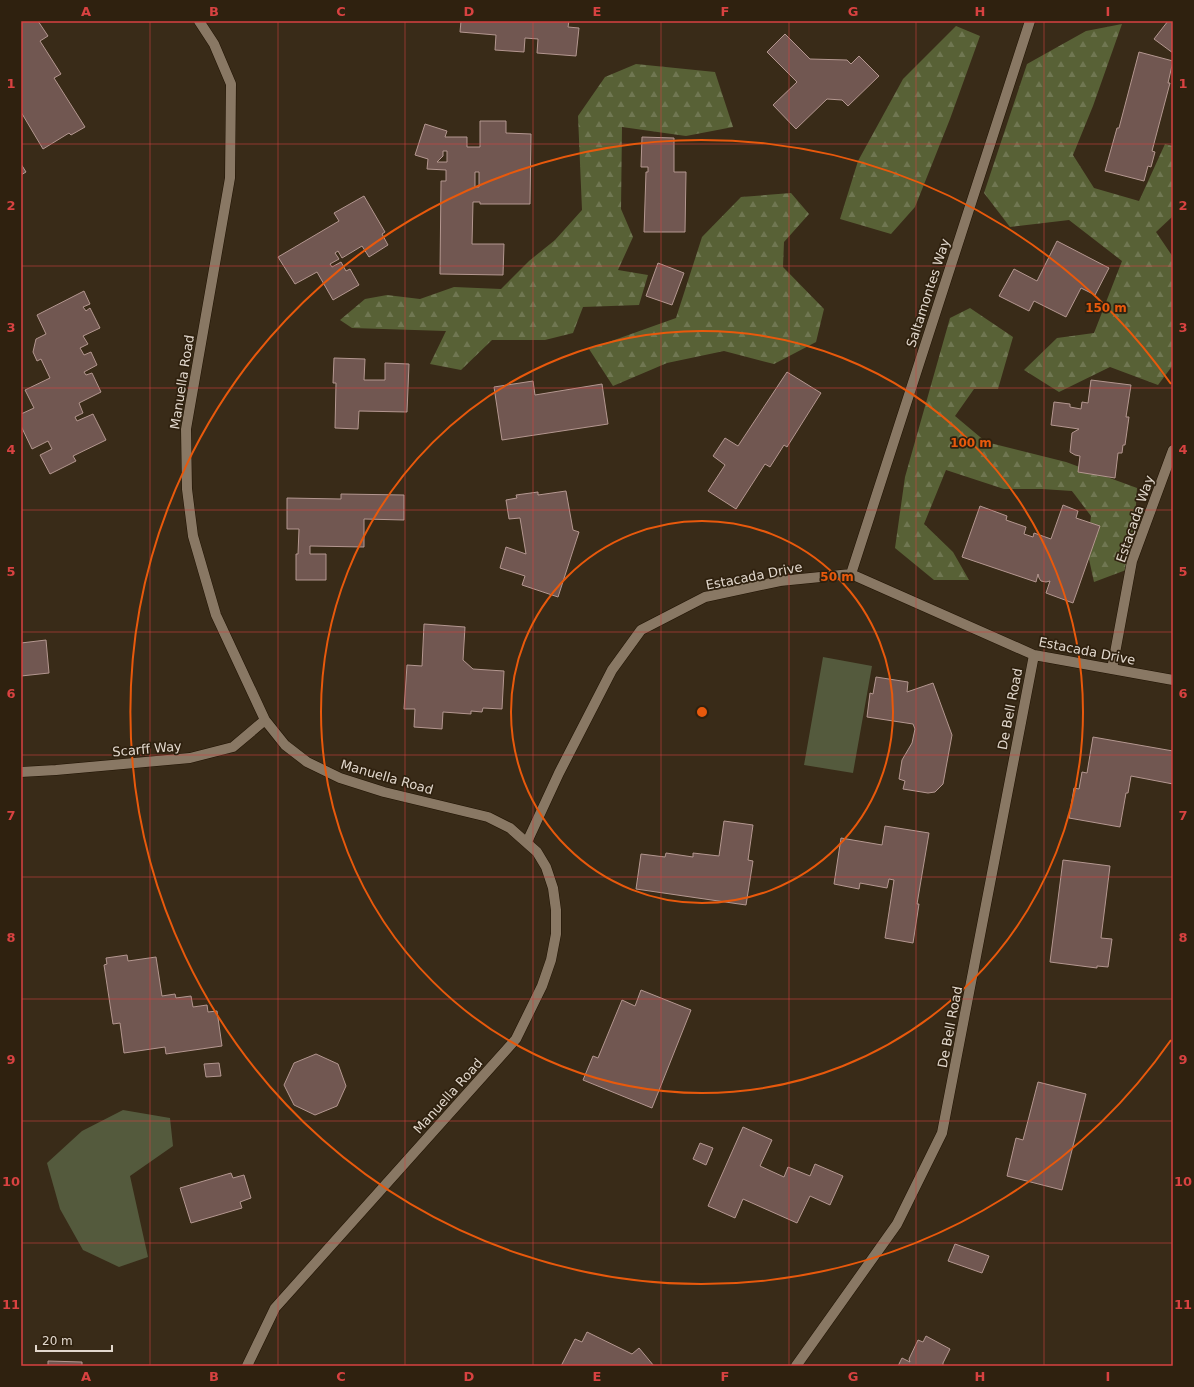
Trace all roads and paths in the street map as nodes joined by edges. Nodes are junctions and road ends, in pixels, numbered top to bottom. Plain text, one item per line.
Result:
1 (199, 21) edge
2 (1030, 21) edge
3 (1173, 450) edge
4 (851, 574) junction
5 (1034, 655) junction
6 (1112, 669) junction
7 (1173, 680) edge
8 (265, 720) junction
9 (21, 772) edge
10 (527, 842) junction
11 (246, 1366) edge
12 (796, 1366) edge

1 - 8 street, Manuella Road
2 - 4 street, Saltamontes Way
3 - 6 street, Estacada Way
4 - 5 street, Estacada Drive
4 - 10 street, Estacada Drive
5 - 6 street, Estacada Drive
5 - 12 street, De Bell Road
6 - 7 street, Estacada Drive
8 - 9 street, Scarff Way
8 - 10 street, Manuella Road
10 - 11 street, Manuella Road

